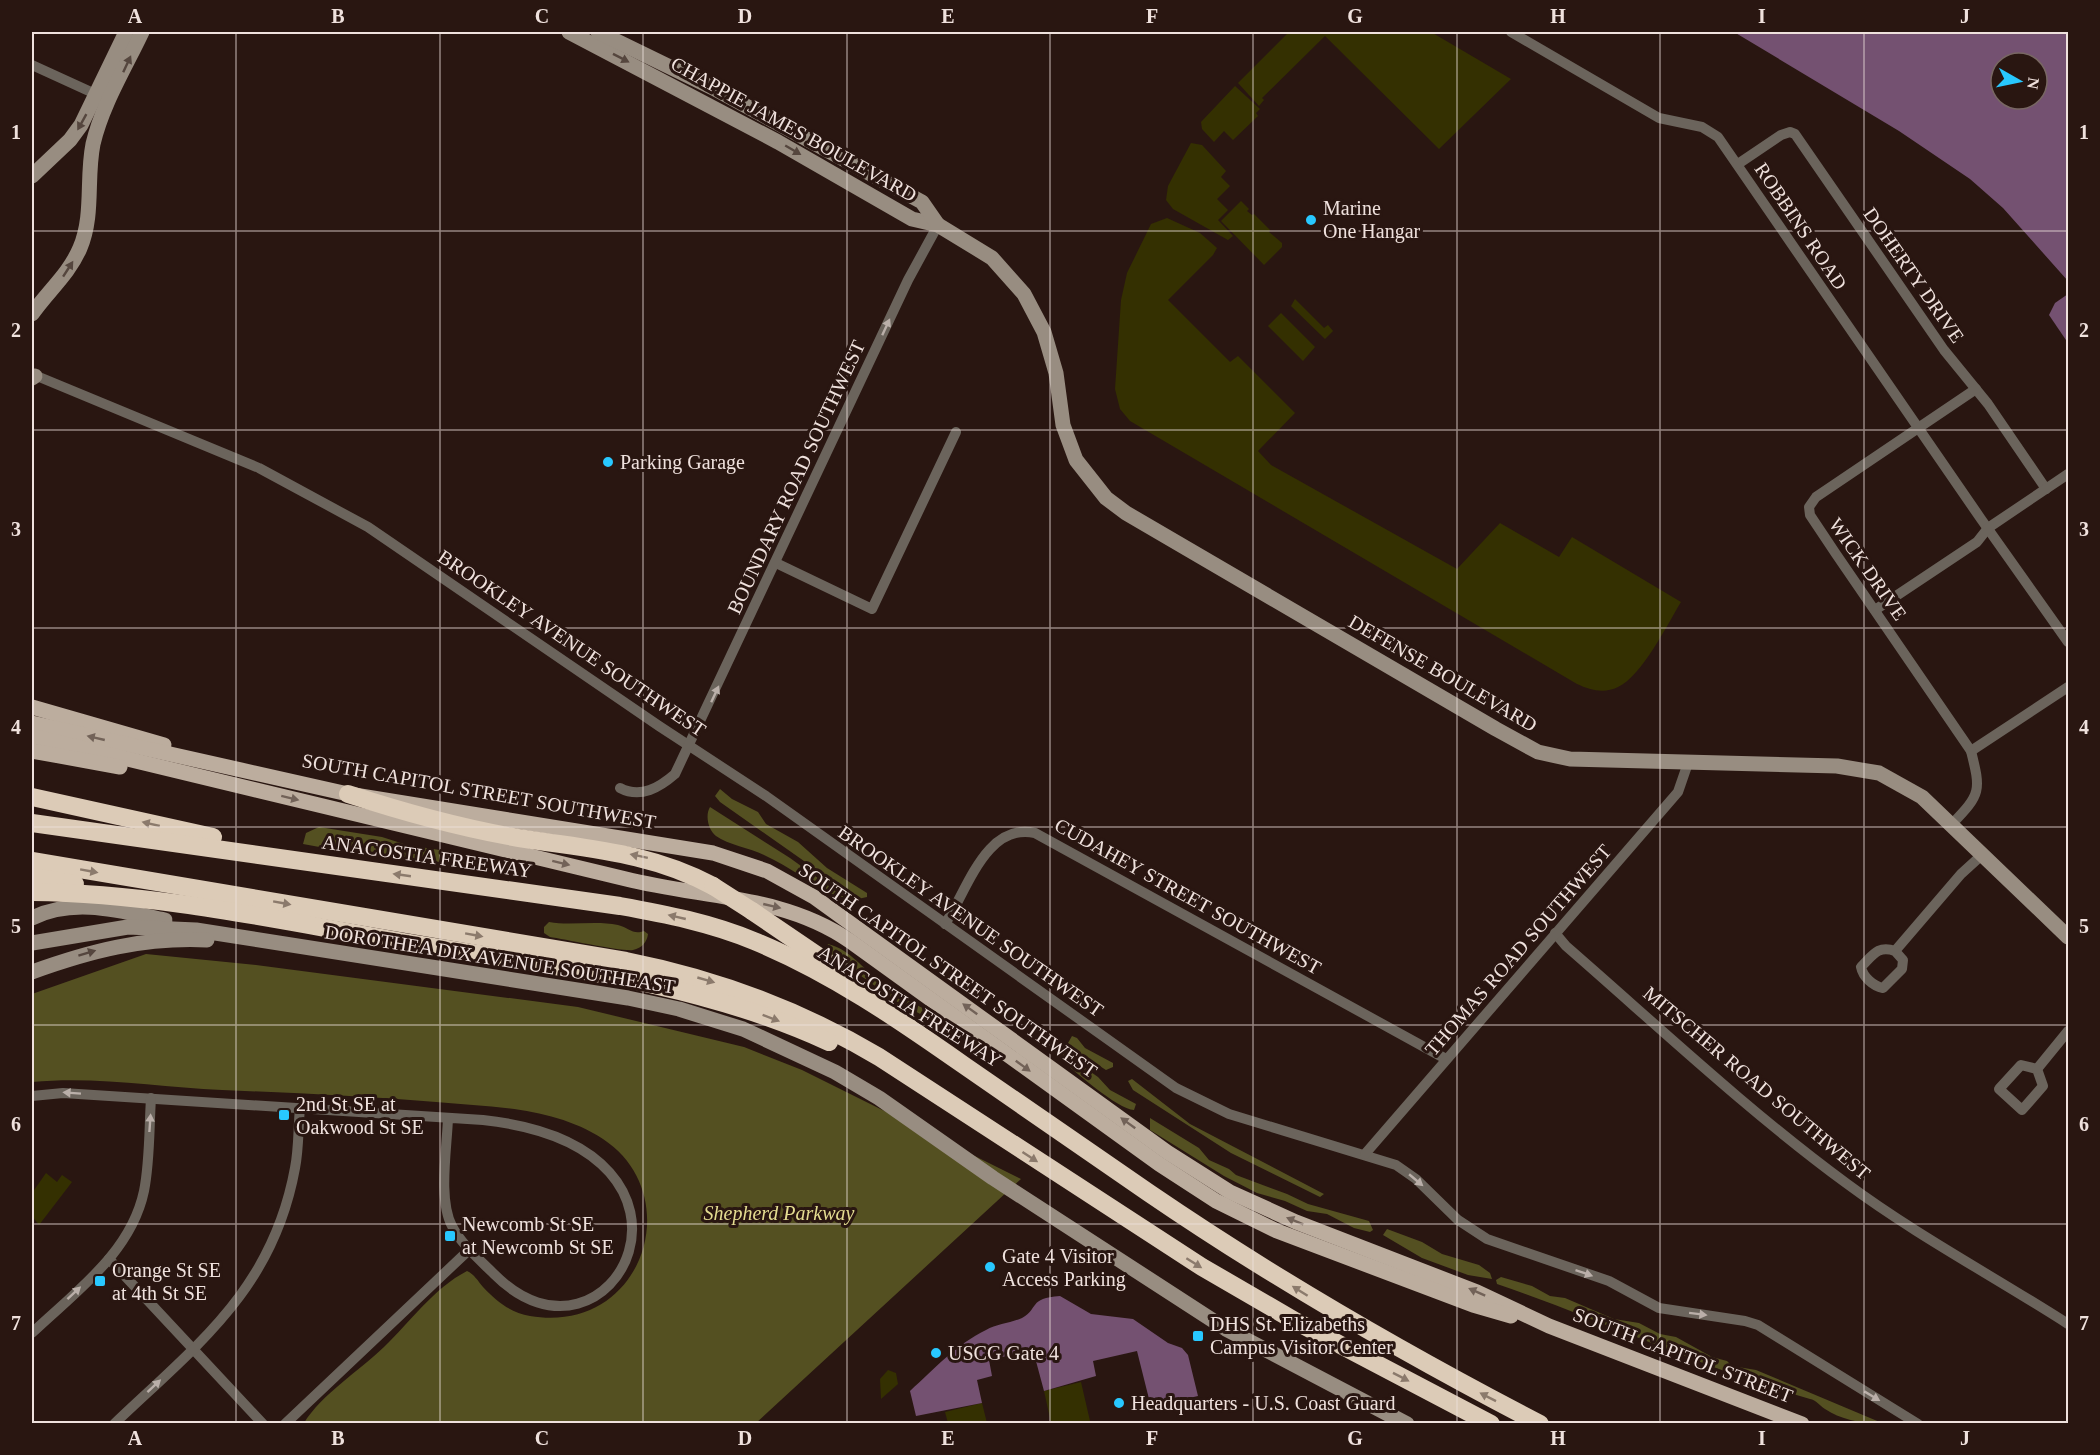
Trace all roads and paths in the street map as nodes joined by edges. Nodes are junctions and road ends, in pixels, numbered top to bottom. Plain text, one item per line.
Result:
1 (126, 32) edge
2 (142, 32) edge
3 (569, 32) edge
4 (598, 32) edge
5 (1511, 32) edge
6 (32, 65) edge
7 (103, 98) junction
8 (1738, 164) junction
9 (32, 176) edge
10 (938, 225) junction
11 (32, 314) edge
12 (33, 376) edge
13 (1976, 389) junction
14 (1918, 428) junction
15 (956, 432) dead end
16 (2068, 474) edge
17 (2046, 489) junction
18 (1988, 528) junction
19 (776, 563) junction
20 (1875, 610) junction
21 (2068, 642) edge
22 (2068, 687) edge
23 (32, 707) edge
24 (32, 723) edge
25 (32, 736) edge
26 (688, 746) junction
27 (32, 751) edge
28 (1971, 751) junction
29 (215, 762) junction
30 (1688, 763) junction
31 (233, 784) junction
32 (620, 788) dead end
33 (348, 794) junction
34 (32, 797) edge
35 (32, 823) edge
36 (1953, 824) junction
37 (1983, 854) junction
38 (32, 861) edge
39 (352, 868) junction
40 (32, 877) edge
41 (32, 892) edge
42 (191, 906) junction
43 (32, 918) edge
44 (945, 924) junction
45 (196, 930) junction
46 (1555, 933) junction
47 (2068, 937) edge
48 (32, 943) edge
49 (296, 947) junction
50 (1895, 951) dead end
51 (32, 972) edge
52 (2068, 1031) edge
53 (1446, 1059) junction
54 (2037, 1069) dead end
55 (32, 1096) edge
56 (151, 1098) junction
57 (300, 1108) junction
58 (448, 1118) junction
59 (981, 1125) junction
60 (1365, 1154) junction
61 (1195, 1222) junction
62 (470, 1249) junction
63 (109, 1259) junction
64 (2068, 1324) edge
65 (1549, 1326) junction
66 (32, 1333) edge
67 (193, 1349) junction
68 (114, 1424) edge
69 (263, 1424) edge
70 (285, 1424) edge
71 (1407, 1424) edge
72 (1491, 1424) edge
73 (1540, 1424) edge
74 (1802, 1424) edge
75 (1918, 1424) edge

1 - 7 street
7 -> 2 street
3 -> 10 street, CHAPPIE JAMES BOULEVARD
4 - 10 street, CHAPPIE JAMES BOULEVARD
5 - 8 street, ROBBINS ROAD
6 - 7 street
7 -> 9 street
11 -> 7 street
8 - 13 street, DOHERTY DRIVE
8 - 14 street, ROBBINS ROAD
19 -> 10 street, BOUNDARY ROAD SOUTHWEST
10 - 30 street, DEFENSE BOULEVARD
12 - 26 street, BROOKLEY AVENUE SOUTHWEST
13 - 14 street, WICK DRIVE
13 - 17 street, DOHERTY DRIVE
14 - 18 street, ROBBINS ROAD
14 - 20 street, WICK DRIVE
15 - 19 street
16 - 17 street
17 - 18 street
18 - 20 street
18 - 21 street, ROBBINS ROAD
26 -> 19 street, BOUNDARY ROAD SOUTHWEST
20 - 28 street, WICK DRIVE
22 - 28 street
23 - 29 main road
29 -> 24 main road, SOUTH CAPITOL STREET SOUTHWEST
25 - 31 main road
26 - 32 street, BOUNDARY ROAD SOUTHWEST
26 - 44 street, BROOKLEY AVENUE SOUTHWEST
27 - 31 main road
28 - 36 street, WICK DRIVE
29 - 33 main road, SOUTH CAPITOL STREET SOUTHWEST
30 - 36 street, DEFENSE BOULEVARD
30 - 46 street, THOMAS ROAD SOUTHWEST
31 -> 65 main road
61 -> 33 highway, bridge
65 -> 33 main road, SOUTH CAPITOL STREET SOUTHWEST
39 -> 34 highway
35 - 39 highway, ANACOSTIA FREEWAY
36 - 37 street, DEFENSE BOULEVARD
37 - 47 street, DEFENSE BOULEVARD
37 - 50 street
38 -> 59 highway
61 -> 39 highway, ANACOSTIA FREEWAY
40 - 42 highway
41 - 42 highway
42 -> 59 highway
43 - 45 street
44 - 53 street, CUDAHEY STREET SOUTHWEST
44 - 60 street, BROOKLEY AVENUE SOUTHWEST
45 - 48 street, DOROTHEA DIX AVENUE SOUTHEAST
45 - 49 street, DOROTHEA DIX AVENUE SOUTHEAST
46 - 53 street, THOMAS ROAD SOUTHWEST
46 - 64 street, MITSCHER ROAD SOUTHWEST
51 -> 49 street
49 - 71 street, DOROTHEA DIX AVENUE SOUTHEAST
52 - 54 street
53 - 60 street, THOMAS ROAD SOUTHWEST
56 -> 55 street
56 - 57 street
63 -> 56 street
57 - 58 street
57 - 67 street
58 - 62 street
58 - 62 street
59 -> 72 highway
60 -> 75 street, BROOKLEY AVENUE SOUTHWEST
73 -> 61 highway, ANACOSTIA FREEWAY
62 - 70 street
66 -> 63 street
63 - 67 street
65 - 74 main road, SOUTH CAPITOL STREET
68 -> 67 street
67 - 69 street

